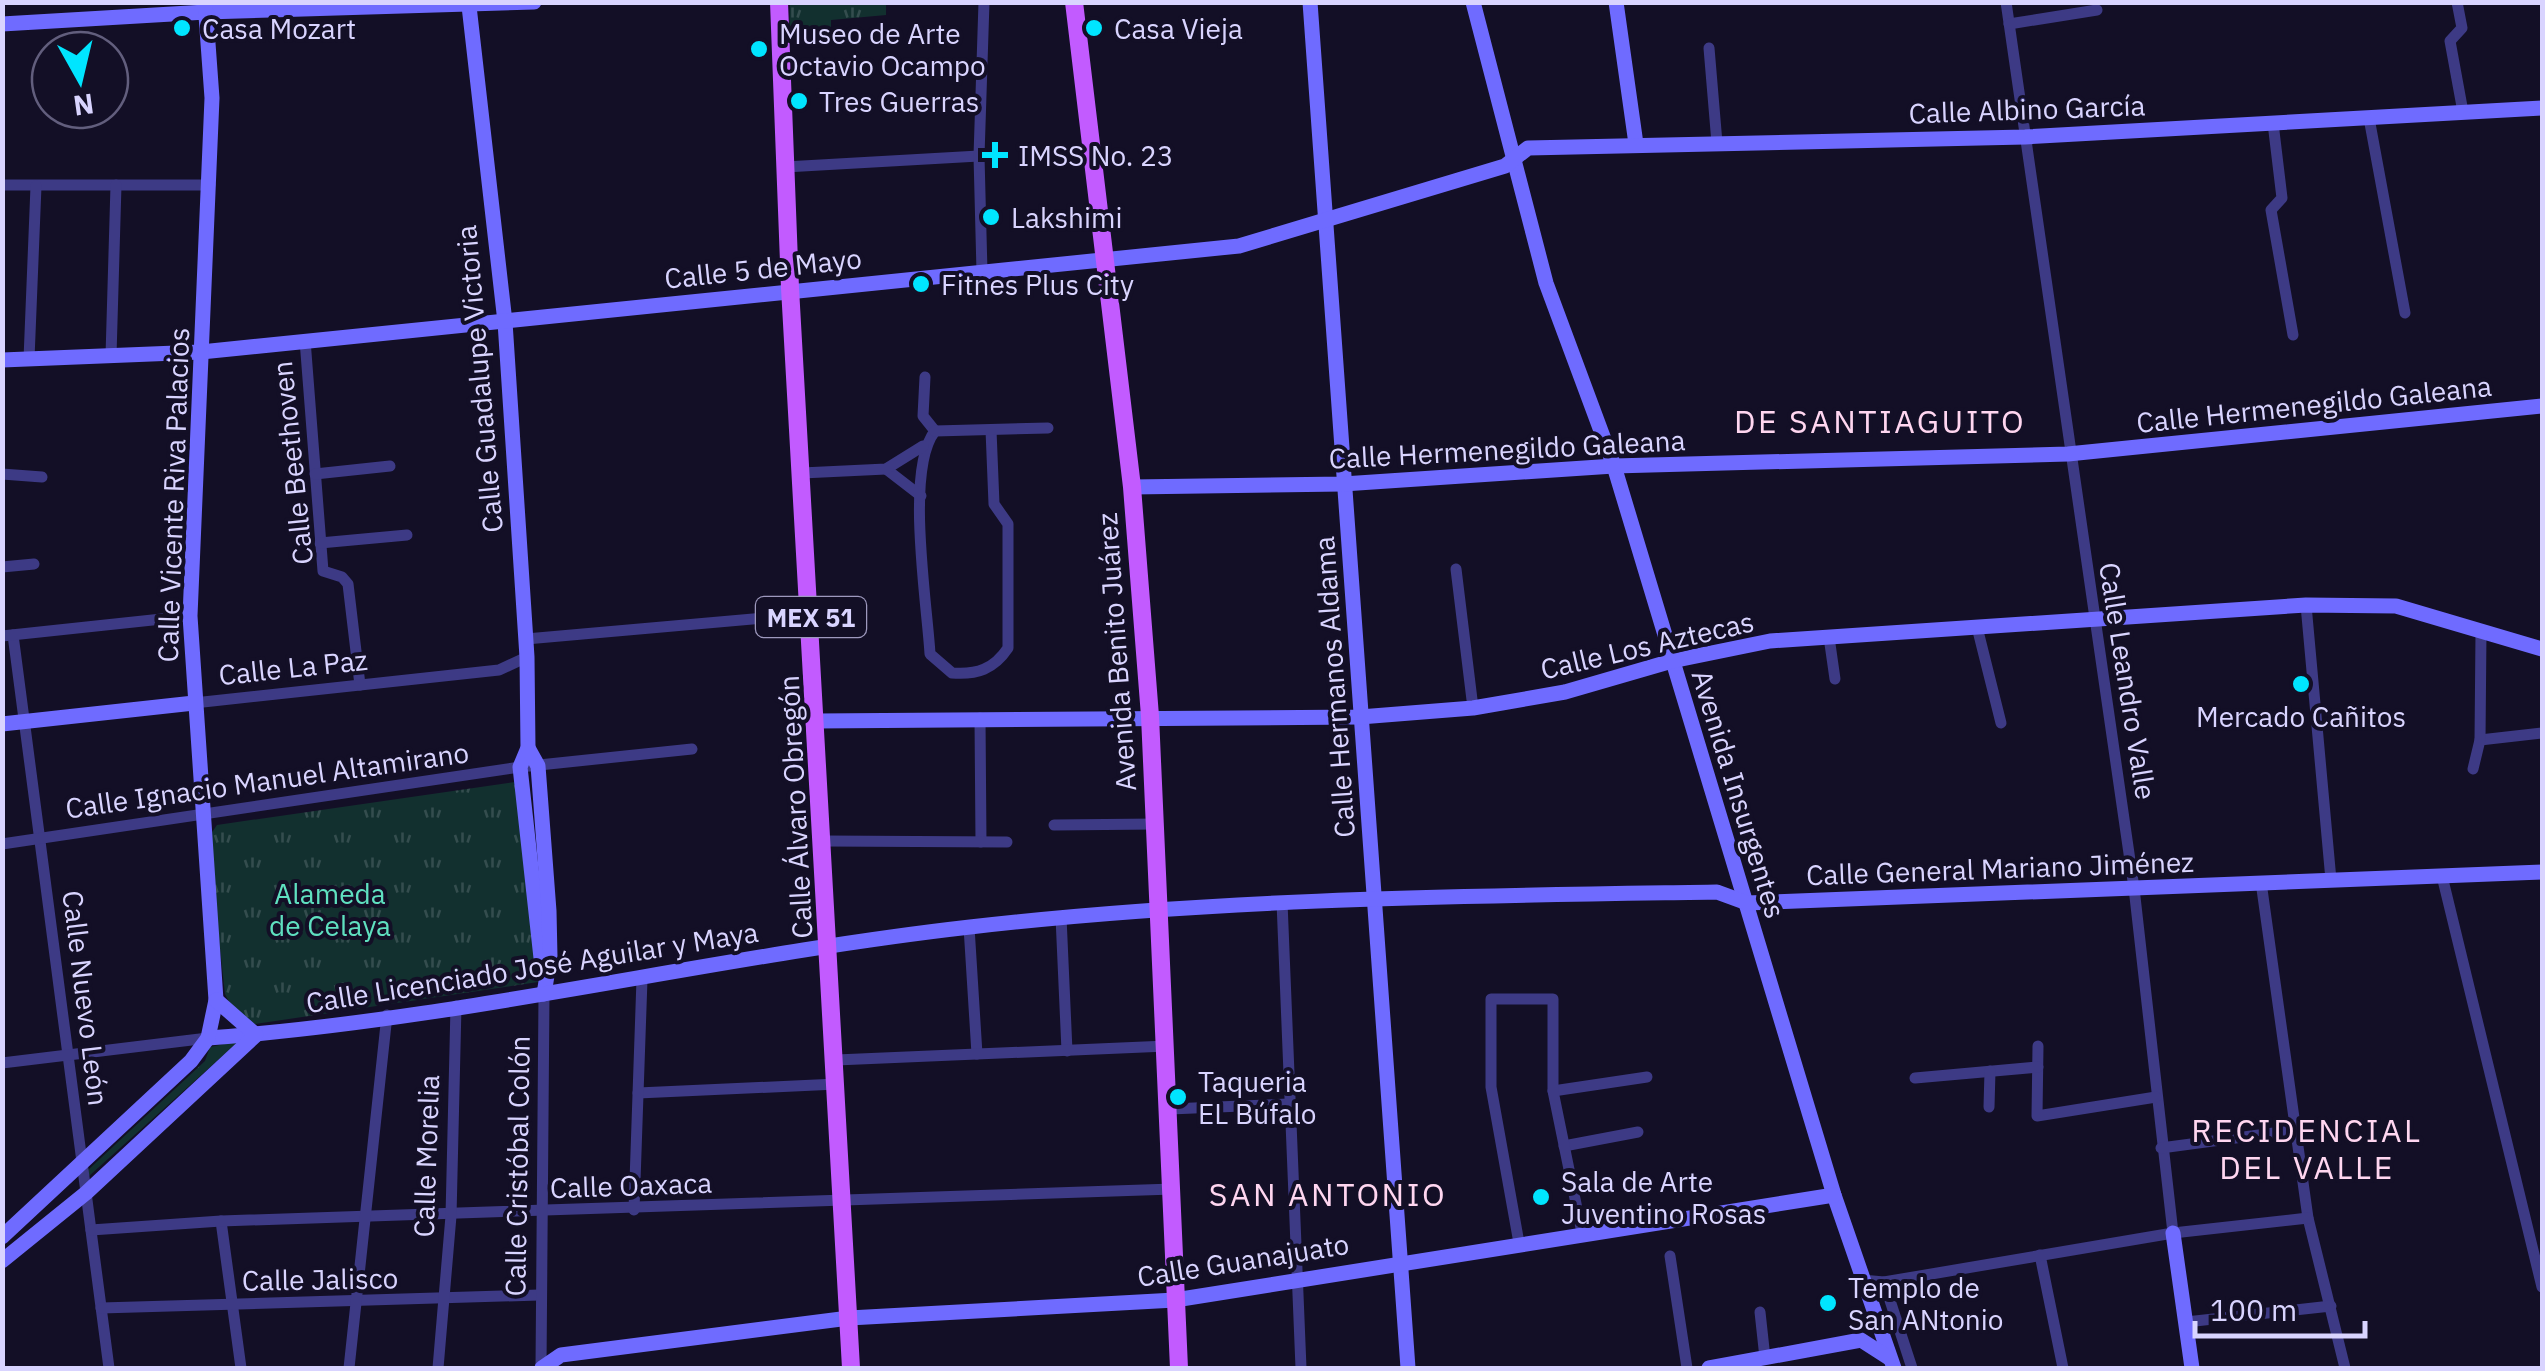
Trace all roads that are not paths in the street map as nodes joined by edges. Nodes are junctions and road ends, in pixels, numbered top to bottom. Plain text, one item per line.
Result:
1 (534, 2) edge
2 (779, 2) edge
3 (984, 2) edge
4 (1074, 2) edge
5 (1310, 2) edge
6 (1473, 2) edge
7 (1616, 2) edge
8 (2006, 2) edge
9 (2457, 2) edge
10 (517, 3) edge
11 (469, 6) junction
12 (205, 7) edge
13 (2097, 10) dead end
14 (2, 24) edge
15 (2009, 24) junction
16 (1710, 48) dead end
17 (2542, 108) edge
18 (2462, 112) junction
19 (2369, 118) junction
20 (2272, 123) junction
21 (2025, 137) junction
22 (1718, 143) junction
23 (1636, 144) junction
24 (979, 156) junction
25 (1515, 157) junction
26 (786, 166) junction
27 (2, 185) edge
28 (116, 185) junction
29 (36, 186) junction
30 (210, 186) junction
31 (1322, 220) junction
32 (1106, 262) junction
33 (982, 272) junction
34 (790, 288) junction
35 (2405, 313) dead end
36 (505, 322) junction
37 (2292, 335) dead end
38 (305, 340) junction
39 (201, 352) junction
40 (112, 356) junction
41 (29, 359) junction
42 (2, 360) edge
43 (925, 377) dead end
44 (2542, 406) edge
45 (1048, 428) dead end
46 (991, 430) junction
47 (934, 431) junction
48 (923, 446) junction
49 (2068, 454) junction
50 (390, 466) dead end
51 (1614, 466) junction
52 (886, 469) junction
53 (802, 472) junction
54 (2, 474) edge
55 (315, 474) junction
56 (42, 477) dead end
57 (1343, 484) junction
58 (1132, 487) junction
59 (921, 496) junction
60 (408, 535) dead end
61 (320, 543) junction
62 (34, 564) dead end
63 (2, 567) edge
64 (1456, 570) dead end
65 (2306, 605) junction
66 (810, 614) junction
67 (190, 616) junction
68 (2094, 620) junction
69 (1977, 628) junction
70 (2481, 632) junction
71 (8, 636) edge
72 (1828, 637) junction
73 (526, 639) junction
74 (2542, 649) edge
75 (527, 657) junction
76 (1672, 661) junction
77 (1835, 679) dead end
78 (360, 685) junction
79 (194, 703) junction
80 (1473, 708) junction
81 (1150, 716) junction
82 (1360, 717) junction
83 (980, 718) junction
84 (24, 721) junction
85 (817, 721) junction
86 (2, 724) edge
87 (2002, 724) dead end
88 (2542, 733) edge
89 (2480, 740) junction
90 (528, 748) junction
91 (692, 749) dead end
92 (538, 766) junction
93 (520, 768) junction
94 (2474, 769) dead end
95 (229, 812) junction
96 (201, 816) junction
97 (1156, 824) junction
98 (1054, 825) dead end
99 (40, 838) junction
100 (203, 838) junction
101 (825, 841) junction
102 (981, 842) junction
103 (1007, 842) dead end
104 (2, 844) edge
105 (2542, 872) edge
106 (2442, 876) junction
107 (2331, 880) junction
108 (2261, 882) junction
109 (2134, 888) junction
110 (1375, 898) junction
111 (1282, 902) junction
112 (1747, 903) junction
113 (1161, 906) junction
114 (1060, 917) junction
115 (969, 927) junction
116 (830, 945) junction
117 (546, 965) junction
118 (642, 979) junction
119 (544, 994) junction
120 (216, 1000) junction
121 (456, 1006) junction
122 (387, 1015) junction
123 (256, 1035) junction
124 (208, 1038) junction
125 (1167, 1046) junction
126 (2038, 1046) dead end
127 (1067, 1050) junction
128 (68, 1054) junction
129 (977, 1054) junction
130 (836, 1060) junction
131 (2, 1063) edge
132 (2038, 1067) junction
133 (1990, 1070) junction
134 (1647, 1077) dead end
135 (1915, 1078) dead end
136 (838, 1084) junction
137 (1554, 1091) junction
138 (638, 1093) junction
139 (2156, 1097) junction
140 (1289, 1104) junction
141 (1989, 1108) dead end
142 (1170, 1109) junction
143 (2296, 1130) junction
144 (1638, 1132) dead end
145 (1564, 1146) junction
146 (2161, 1148) junction
147 (82, 1166) junction
148 (1172, 1189) junction
149 (86, 1193) junction
150 (1834, 1195) junction
151 (843, 1202) junction
152 (634, 1210) junction
153 (540, 1213) junction
154 (451, 1216) junction
155 (366, 1218) junction
156 (2308, 1218) junction
157 (221, 1221) junction
158 (91, 1230) junction
159 (1582, 1233) junction
160 (2173, 1233) junction
161 (2, 1237) edge
162 (1519, 1242) junction
163 (1670, 1256) dead end
164 (2040, 1256) junction
165 (2, 1261) edge
166 (1399, 1261) junction
167 (1296, 1278) junction
168 (1862, 1280) junction
169 (1884, 1282) junction
170 (2542, 1286) edge
171 (539, 1295) junction
172 (1175, 1300) junction
173 (444, 1301) junction
174 (356, 1303) junction
175 (231, 1306) junction
176 (2331, 1306) junction
177 (101, 1308) junction
178 (1760, 1312) dead end
179 (849, 1318) junction
180 (2186, 1322) junction
181 (1861, 1340) junction
182 (1765, 1358) junction
183 (1893, 1364) edge
184 (109, 1368) edge
185 (240, 1368) edge
186 (349, 1368) edge
187 (438, 1368) edge
188 (542, 1368) edge
189 (852, 1368) edge
190 (1179, 1368) edge
191 (1301, 1368) edge
192 (1408, 1368) edge
193 (1687, 1368) edge
194 (1709, 1368) edge
195 (1912, 1368) edge
196 (2063, 1368) edge
197 (2192, 1368) edge
198 (2345, 1368) edge

1 - 10 main road
2 - 26 main road, Calle Álvaro Obregón / MEX 51
3 - 24 street
4 - 32 main road, Avenida Benito Juárez
5 - 31 main road, Calle Hermanos Aldama
6 - 25 main road, Avenida Insurgentes
7 - 23 main road
8 - 15 street, Calle Leandro Valle
9 - 18 street
10 - 11 main road
11 - 12 main road
11 - 36 main road, Calle Guadalupe Victoria
12 - 14 main road
12 - 30 main road, Calle Vicente Riva Palacios
13 - 15 street
15 - 21 street, Calle Leandro Valle
16 - 22 street
17 - 18 main road, Calle Albino García
18 - 19 main road, Calle Albino García
19 - 20 main road, Calle Albino García
19 - 35 street
20 - 21 main road, Calle Albino García
20 - 37 street
21 - 22 main road, Calle Albino García
21 - 49 street, Calle Leandro Valle
22 - 23 main road, Calle Albino García
23 - 25 main road, Calle Albino García
24 - 26 street
24 - 33 street
25 - 31 main road, Calle 5 de Mayo
25 - 51 main road, Avenida Insurgentes
26 - 34 main road, Calle Álvaro Obregón / MEX 51
27 - 29 street
28 - 29 street
28 - 30 street
28 - 40 street
29 - 41 street
30 - 39 main road, Calle Vicente Riva Palacios
31 - 32 main road, Calle 5 de Mayo
31 - 57 main road, Calle Hermanos Aldama
32 - 33 main road, Calle 5 de Mayo
32 - 58 main road, Avenida Benito Juárez
33 - 34 main road, Calle 5 de Mayo
34 - 36 main road, Calle 5 de Mayo
34 - 53 main road, Calle Álvaro Obregón / MEX 51
36 - 38 main road, Calle 5 de Mayo
36 - 73 main road, Calle Guadalupe Victoria
38 - 39 main road, Calle 5 de Mayo
38 - 55 street, Calle Beethoven
39 - 40 main road, Calle 5 de Mayo
39 - 67 main road, Calle Vicente Riva Palacios
40 - 41 main road, Calle 5 de Mayo
41 - 42 main road, Calle 5 de Mayo
43 - 47 street
44 - 49 main road, Calle Hermenegildo Galeana
45 - 46 street
46 - 47 street
46 - 59 street
47 - 48 street
48 - 52 street
48 - 59 street
49 - 51 main road, Calle Hermenegildo Galeana
49 - 68 street, Calle Leandro Valle
50 - 55 street
51 - 57 main road, Calle Hermenegildo Galeana
51 - 76 main road, Avenida Insurgentes
52 - 53 street
52 - 59 street
53 - 66 main road, Calle Álvaro Obregón / MEX 51
54 - 56 street
55 - 61 street, Calle Beethoven
57 - 58 main road, Calle Hermenegildo Galeana
57 - 82 main road, Calle Hermanos Aldama
58 - 81 main road, Avenida Benito Juárez
60 - 61 street
61 - 78 street, Calle Beethoven
62 - 63 street
64 - 80 street
65 - 68 main road, Calle Los Aztecas
65 - 70 main road, Calle Los Aztecas
65 - 107 street
66 - 73 street
66 - 85 main road, Calle Álvaro Obregón / MEX 51
67 - 71 street
67 - 79 main road, Calle Vicente Riva Palacios
68 - 69 main road, Calle Los Aztecas
68 - 109 street, Calle Leandro Valle
69 - 72 main road, Calle Los Aztecas
69 - 87 street
70 - 74 main road, Calle Los Aztecas
70 - 89 street
71 - 84 street, Calle Nuevo León
72 - 76 main road, Calle Los Aztecas
72 - 77 street
73 - 75 main road, Calle Guadalupe Victoria
75 - 78 street, Calle La Paz
75 - 90 main road, Calle Guadalupe Victoria
76 - 80 main road, Calle Los Aztecas
76 - 112 main road, Avenida Insurgentes
78 - 79 street, Calle La Paz
79 - 84 main road, Calle La Paz
79 - 96 main road, Calle Vicente Riva Palacios
80 - 82 main road, Calle Los Aztecas
81 - 82 main road, Calle Los Aztecas
81 - 83 main road, Calle Los Aztecas
81 - 97 main road, Avenida Benito Juárez
82 - 110 main road, Calle Hermanos Aldama
83 - 85 main road, Calle Los Aztecas
83 - 102 street
84 - 86 main road, Calle La Paz
84 - 99 street, Calle Nuevo León
85 - 101 main road, Calle Álvaro Obregón / MEX 51
88 - 89 street
89 - 94 street
90 - 92 main road, Calle Guadalupe Victoria
90 - 93 main road, Calle Guadalupe Victoria
91 - 92 street, Calle Ignacio Manuel Altamirano
92 - 93 street, Calle Ignacio Manuel Altamirano
92 - 117 main road, Calle Guadalupe Victoria
93 - 95 street, Calle Ignacio Manuel Altamirano
93 - 117 main road, Calle Guadalupe Victoria
95 - 96 street, Calle Ignacio Manuel Altamirano
95 - 100 street
96 - 99 street, Calle Ignacio Manuel Altamirano
96 - 100 main road, Calle Vicente Riva Palacios
97 - 98 street
97 - 113 main road, Avenida Benito Juárez
99 - 104 street, Calle Ignacio Manuel Altamirano
99 - 128 street, Calle Nuevo León
100 - 120 main road, Calle Vicente Riva Palacios
101 - 102 street
101 - 116 main road, Calle Álvaro Obregón / MEX 51
102 - 103 street
105 - 106 main road, Calle General Mariano Jiménez
106 - 107 main road, Calle General Mariano Jiménez
106 - 170 street
107 - 108 main road, Calle General Mariano Jiménez
108 - 109 main road, Calle General Mariano Jiménez
108 - 143 street
109 - 112 main road, Calle General Mariano Jiménez
109 - 139 street, Calle Leandro Valle
110 - 111 main road, Calle General Mariano Jiménez
110 - 112 main road, Calle General Mariano Jiménez
110 - 166 main road, Calle Hermanos Aldama
111 - 113 main road, Calle General Mariano Jiménez
111 - 140 street
112 - 150 main road, Avenida Insurgentes
113 - 114 main road, Calle Licenciado José Aguilar y Maya
113 - 125 main road, Avenida Benito Juárez
114 - 115 main road, Calle Licenciado José Aguilar y Maya
114 - 127 street
115 - 116 main road, Calle Licenciado José Aguilar y Maya
115 - 129 street
116 - 118 main road, Calle Licenciado José Aguilar y Maya
116 - 130 main road, Calle Álvaro Obregón / MEX 51
117 - 119 main road, Calle Cristóbal Colón
118 - 119 main road, Calle Licenciado José Aguilar y Maya
118 - 138 street
119 - 121 main road, Calle Licenciado José Aguilar y Maya
119 - 153 street, Calle Cristóbal Colón
120 - 123 main road
120 - 124 main road, Calle Vicente Riva Palacios
121 - 122 main road, Calle Licenciado José Aguilar y Maya
121 - 154 street, Calle Morelia
122 - 123 main road, Calle Licenciado José Aguilar y Maya
122 - 155 street
123 - 124 main road, Calle Licenciado José Aguilar y Maya
123 - 149 main road
124 - 128 street
124 - 147 main road
125 - 127 street
125 - 142 main road, Avenida Benito Juárez
126 - 132 street
127 - 129 street
128 - 131 street
128 - 147 street, Calle Nuevo León
129 - 130 street
130 - 136 main road, Calle Álvaro Obregón / MEX 51
132 - 133 street
132 - 139 street
133 - 135 street
133 - 141 street
134 - 137 street
136 - 138 street
136 - 151 main road, Calle Álvaro Obregón / MEX 51
137 - 145 street
137 - 162 street
138 - 152 street
139 - 146 street, Calle Leandro Valle
140 - 142 street
140 - 167 street
142 - 148 main road, Avenida Benito Juárez
143 - 146 street
143 - 156 street
144 - 145 street
145 - 159 street
146 - 160 street, Calle Leandro Valle
147 - 149 street, Calle Nuevo León
147 - 161 main road
148 - 151 street, Calle Oaxaca
148 - 172 main road, Avenida Benito Juárez
149 - 158 street, Calle Nuevo León
149 - 165 main road
150 - 159 main road, Calle Guanajuato
150 - 168 main road, Avenida Insurgentes
151 - 152 street, Calle Oaxaca
151 - 179 main road, Calle Álvaro Obregón / MEX 51
152 - 153 street, Calle Oaxaca
153 - 154 street, Calle Oaxaca
153 - 171 street, Calle Cristóbal Colón
154 - 155 street, Calle Oaxaca
154 - 173 street, Calle Morelia
155 - 157 street, Calle Oaxaca
155 - 174 street
156 - 160 street
156 - 176 street
157 - 158 street, Calle Oaxaca
157 - 175 street
158 - 177 street, Calle Nuevo León
159 - 162 main road, Calle Guanajuato
160 - 164 street
160 - 180 main road, Calle Leandro Valle
162 - 166 main road, Calle Guanajuato
163 - 193 street
164 - 169 street
164 - 196 street
166 - 167 main road, Calle Guanajuato
166 - 192 main road, Calle Hermanos Aldama
167 - 172 main road, Calle Guanajuato
167 - 191 street
168 - 169 street
168 - 181 main road
168 - 183 main road, Avenida Insurgentes
169 - 195 street
171 - 173 street, Calle Jalisco
171 - 188 street, Calle Cristóbal Colón
172 - 179 main road, Calle Guanajuato
172 - 190 main road, Avenida Benito Juárez
173 - 174 street, Calle Jalisco
173 - 187 street, Calle Morelia
174 - 175 street, Calle Jalisco
174 - 186 street
175 - 177 street, Calle Jalisco
175 - 185 street
176 - 180 street
176 - 198 street
177 - 184 street, Calle Nuevo León
178 - 182 street
179 - 188 main road, Calle Guanajuato
179 - 189 main road, Calle Álvaro Obregón / MEX 51
180 - 197 main road, Calle Leandro Valle
181 - 182 main road
181 - 183 main road
182 - 194 main road

